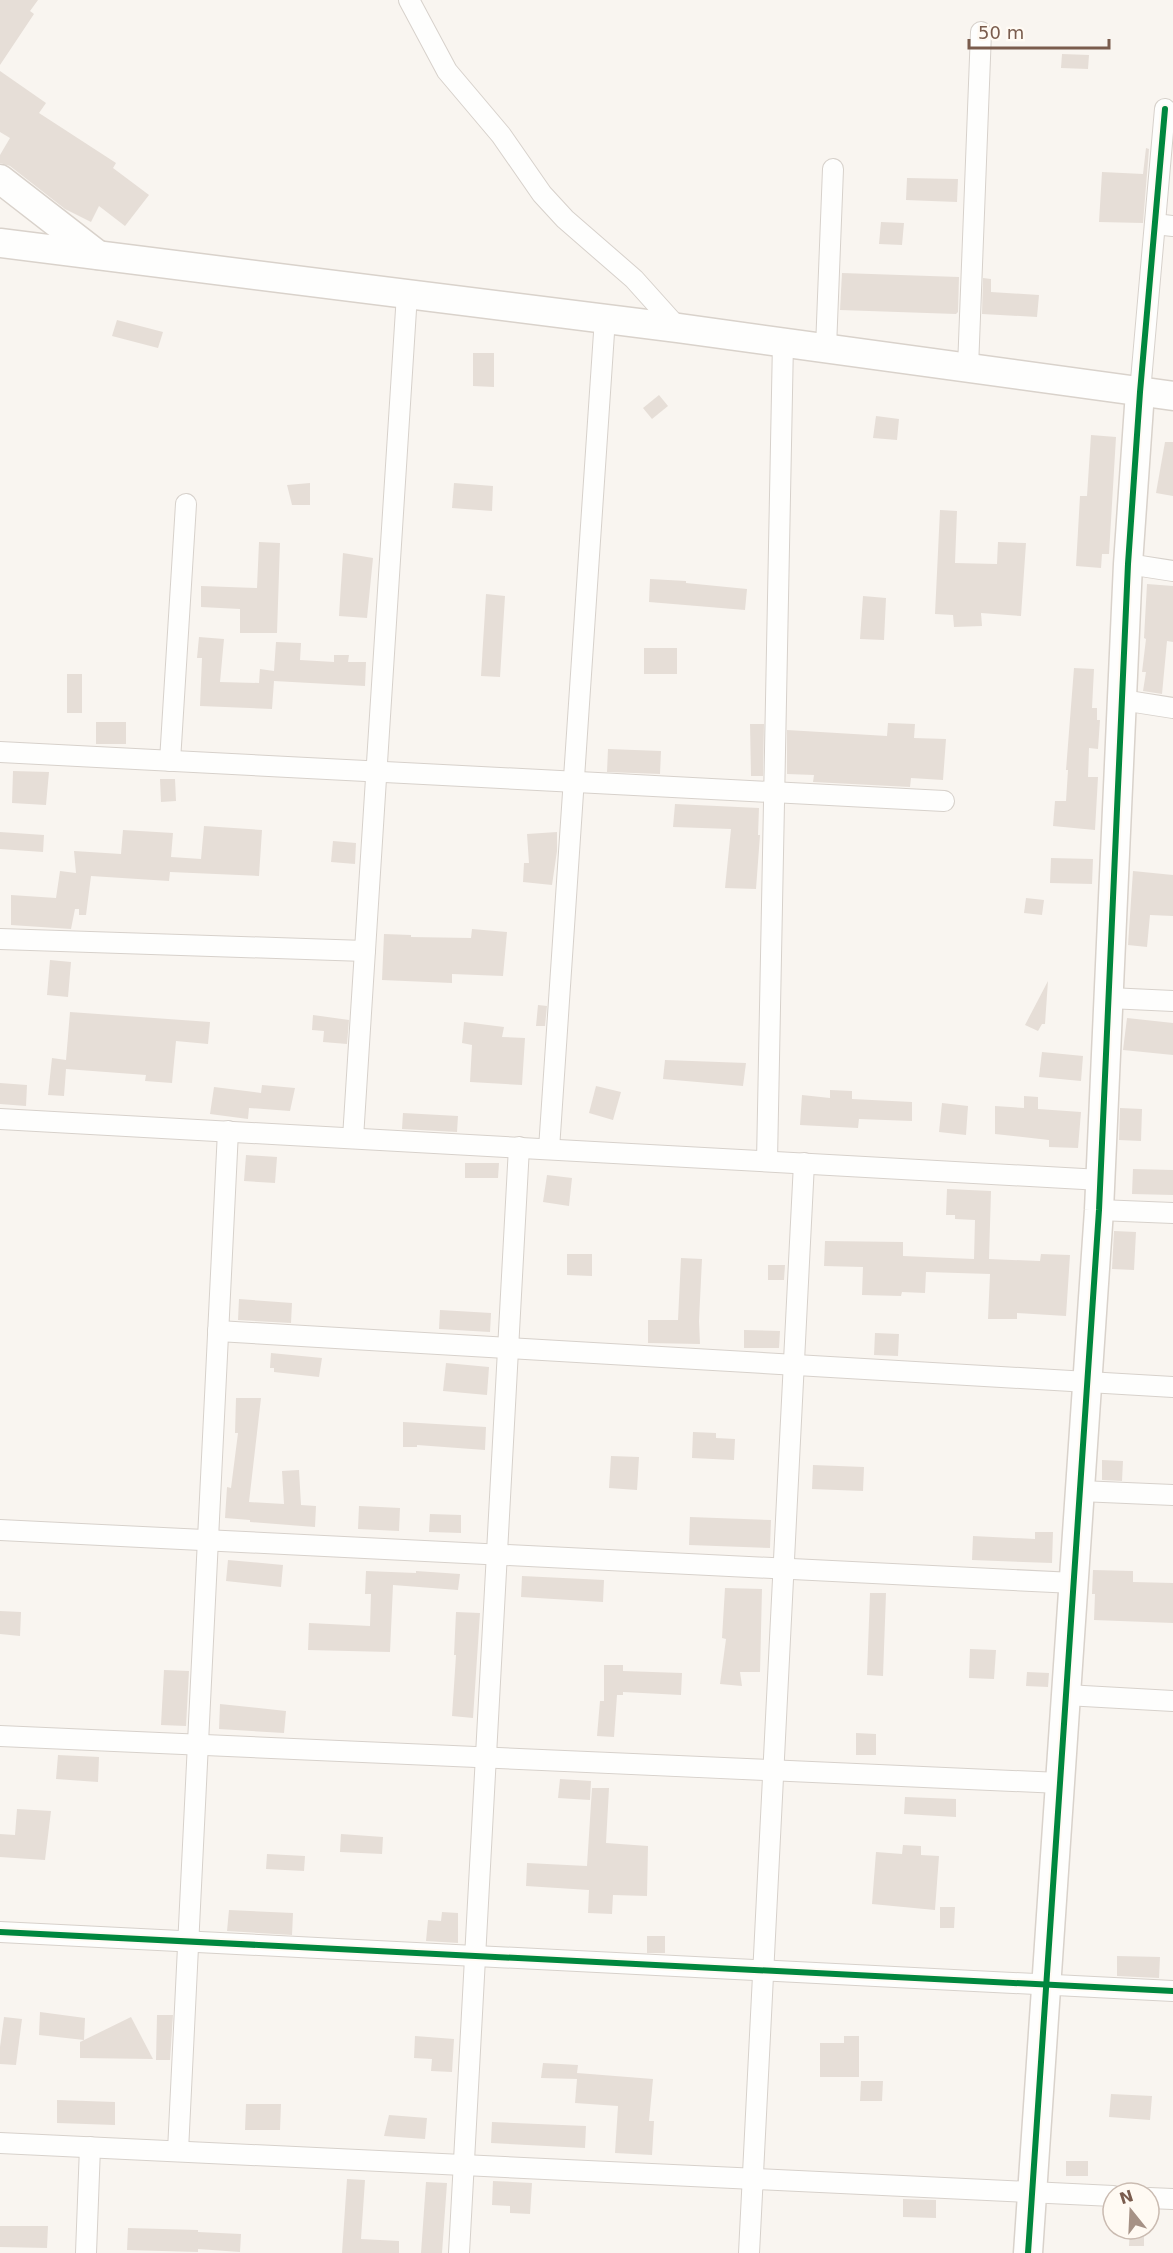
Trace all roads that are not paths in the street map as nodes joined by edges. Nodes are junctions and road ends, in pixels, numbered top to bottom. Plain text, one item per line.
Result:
1 (409, 0) edge
2 (981, 32) dead end
3 (1165, 109) dead end
4 (833, 170) dead end
5 (0, 179) edge
6 (1164, 225) edge
7 (0, 243) edge
8 (101, 256) junction
9 (407, 294) junction
10 (604, 318) junction
11 (678, 328) junction
12 (783, 342) junction
13 (826, 348) junction
14 (968, 368) junction
15 (1140, 392) junction
16 (1173, 396) edge
17 (186, 504) dead end
18 (1128, 564) junction
19 (1173, 571) edge
20 (1122, 700) junction
21 (1173, 708) edge
22 (0, 752) edge
23 (170, 761) junction
24 (377, 772) junction
25 (574, 782) junction
26 (774, 792) junction
27 (944, 801) dead end
28 (0, 939) edge
29 (365, 951) junction
30 (1109, 998) junction
31 (1173, 1001) edge
32 (0, 1119) edge
33 (228, 1131) junction
34 (353, 1138) junction
35 (519, 1147) junction
36 (549, 1149) junction
37 (767, 1161) junction
38 (804, 1163) junction
39 (1101, 1179) junction
40 (1099, 1210) junction
41 (1173, 1213) edge
42 (218, 1331) junction
43 (508, 1348) junction
44 (794, 1365) junction
45 (1088, 1382) junction
46 (1173, 1388) edge
47 (1080, 1491) junction
48 (1173, 1495) edge
49 (0, 1530) edge
50 (208, 1540) junction
51 (497, 1555) junction
52 (783, 1569) junction
53 (1074, 1583) junction
54 (1066, 1695) junction
55 (1173, 1701) edge
56 (0, 1737) edge
57 (198, 1745) junction
58 (486, 1758) junction
59 (773, 1771) junction
60 (1060, 1783) junction
61 (0, 1932) edge
62 (188, 1942) junction
63 (475, 1956) junction
64 (763, 1971) junction
65 (1046, 1985) junction
66 (1173, 1991) edge
67 (0, 2143) edge
68 (90, 2147) junction
69 (178, 2151) junction
70 (464, 2165) junction
71 (752, 2179) junction
72 (1032, 2192) junction
73 (1101, 2195) edge
74 (86, 2253) edge
75 (459, 2253) edge
76 (748, 2253) edge
77 (1028, 2253) edge

1 - 11 street
2 - 14 street
3 - 6 street
4 - 13 street
5 - 8 street
6 - 15 street
7 - 8 street
8 - 9 street
9 - 10 street
9 - 24 street
10 - 11 street
10 - 25 street
11 - 12 street
12 - 13 street
12 - 26 street
13 - 14 street
14 - 15 street
15 - 16 street
15 - 18 street
17 - 23 street
18 - 19 street
18 - 20 street
20 - 21 street
20 - 30 street
22 - 23 street
23 - 24 street
24 - 25 street
24 - 29 street
25 - 26 street
25 - 36 street
26 - 27 street
26 - 37 street
28 - 29 street
29 - 34 street
30 - 31 street
30 - 39 street
32 - 33 street
33 - 34 street
33 - 42 street
34 - 35 street
35 - 36 street
35 - 43 street
36 - 37 street
37 - 38 street
38 - 39 street
38 - 44 street
39 - 40 street
40 - 41 street
40 - 45 street
42 - 43 street
42 - 50 street
43 - 44 street
43 - 51 street
44 - 45 street
44 - 52 street
45 - 46 street
45 - 47 street
47 - 48 street
47 - 53 street
49 - 50 street
50 - 51 street
50 - 57 street
51 - 52 street
51 - 58 street
52 - 53 street
52 - 59 street
53 - 54 street
54 - 55 street
54 - 60 street
56 - 57 street
57 - 58 street
57 - 62 street
58 - 59 street
58 - 63 street
59 - 60 street
59 - 64 street
60 - 65 street
61 - 62 street
62 - 63 street
62 - 69 street
63 - 64 street
63 - 70 street
64 - 65 street
64 - 71 street
65 - 66 street
65 - 72 street
67 - 68 street
68 - 69 street
68 - 74 street
69 - 70 street
70 - 71 street
70 - 75 street
71 - 72 street
71 - 76 street
72 - 73 street
72 - 77 street

